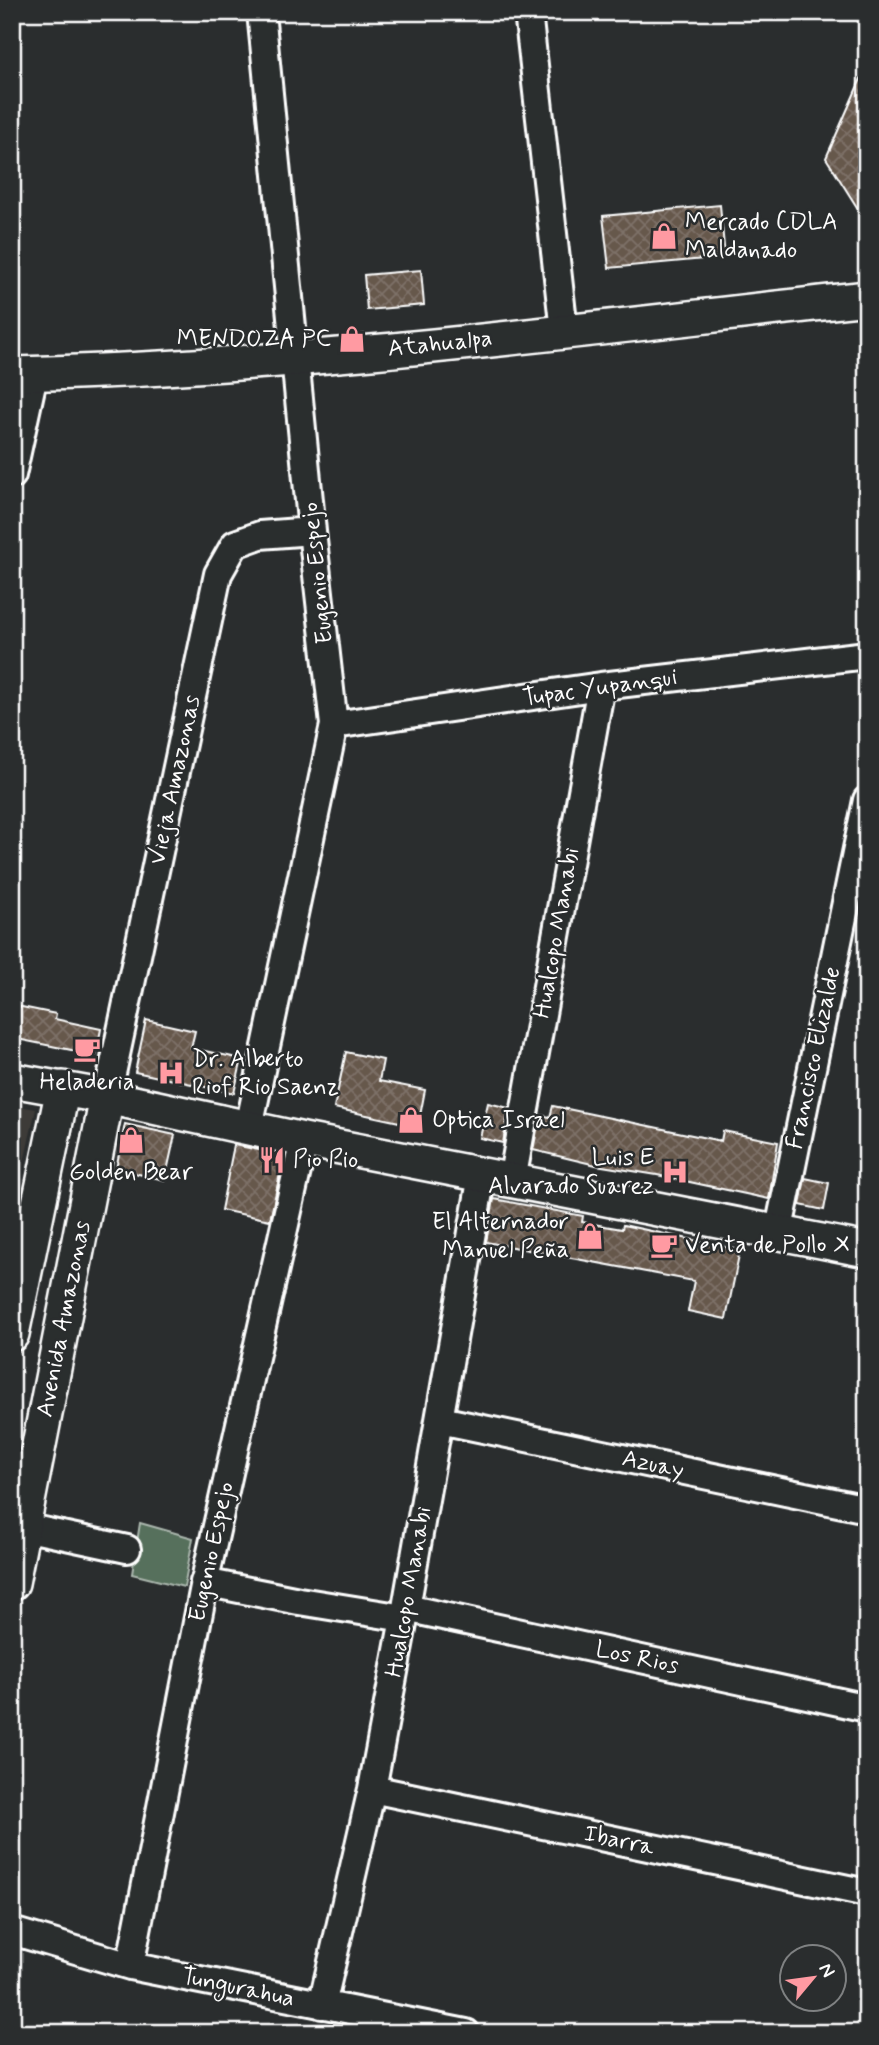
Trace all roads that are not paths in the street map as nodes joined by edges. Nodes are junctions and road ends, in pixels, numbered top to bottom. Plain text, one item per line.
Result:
1 (261, 12) edge
2 (528, 12) edge
3 (867, 298) edge
4 (564, 331) junction
5 (297, 359) junction
6 (23, 374) edge
7 (12, 475) edge
8 (313, 531) junction
9 (867, 654) edge
10 (601, 686) junction
11 (334, 725) junction
12 (867, 800) edge
13 (12, 1080) edge
14 (63, 1088) junction
15 (107, 1097) junction
16 (249, 1127) junction
17 (304, 1140) junction
18 (497, 1178) junction
19 (778, 1234) junction
20 (867, 1250) edge
21 (12, 1334) edge
22 (440, 1420) junction
23 (867, 1509) edge
24 (24, 1527) junction
25 (127, 1549) dead end
26 (204, 1582) junction
27 (12, 1583) edge
28 (405, 1613) junction
29 (867, 1708) edge
30 (372, 1788) junction
31 (867, 1893) edge
32 (12, 1931) edge
33 (130, 1966) junction
34 (322, 2006) junction
35 (387, 2026) edge
36 (466, 2033) edge

1 - 5 street, Eugenio Espejo
2 - 4 street
3 - 4 street, Atahualpa
4 - 5 street, Atahualpa
5 - 6 street, Atahualpa
5 - 8 street, Eugenio Espejo
6 - 7 street
8 - 11 street, Eugenio Espejo
8 - 15 street, Vieja Amazonas
9 - 10 street, Tupac Yupanqui
10 - 11 street, Tupac Yupanqui
10 - 18 street, Hualcopo Manabi
11 - 16 street, Eugenio Espejo
12 - 19 street, Francisco Elizalde
13 - 14 street
14 - 15 street
14 - 21 street, Avenida Amazonas
15 - 16 street
15 - 24 street, Avenida Amazonas
16 - 17 street
17 - 18 street
17 - 26 street, Eugenio Espejo
18 - 19 street
18 - 22 street, Hualcopo Manabi
19 - 20 street
22 - 23 street, Azuay
22 - 28 street, Hualcopo Manabi
24 - 25 street
24 - 27 street, Avenida Amazonas
26 - 28 street, Los Rios
26 - 33 street, Eugenio Espejo
28 - 29 street, Los Rios
28 - 30 street, Hualcopo Manabi
30 - 31 street, Ibarra
30 - 34 street, Hualcopo Manabi
32 - 33 street, Tungurahua
33 - 34 street, Tungurahua
34 - 35 street, Tungurahua
35 - 36 street, Tungurahua

